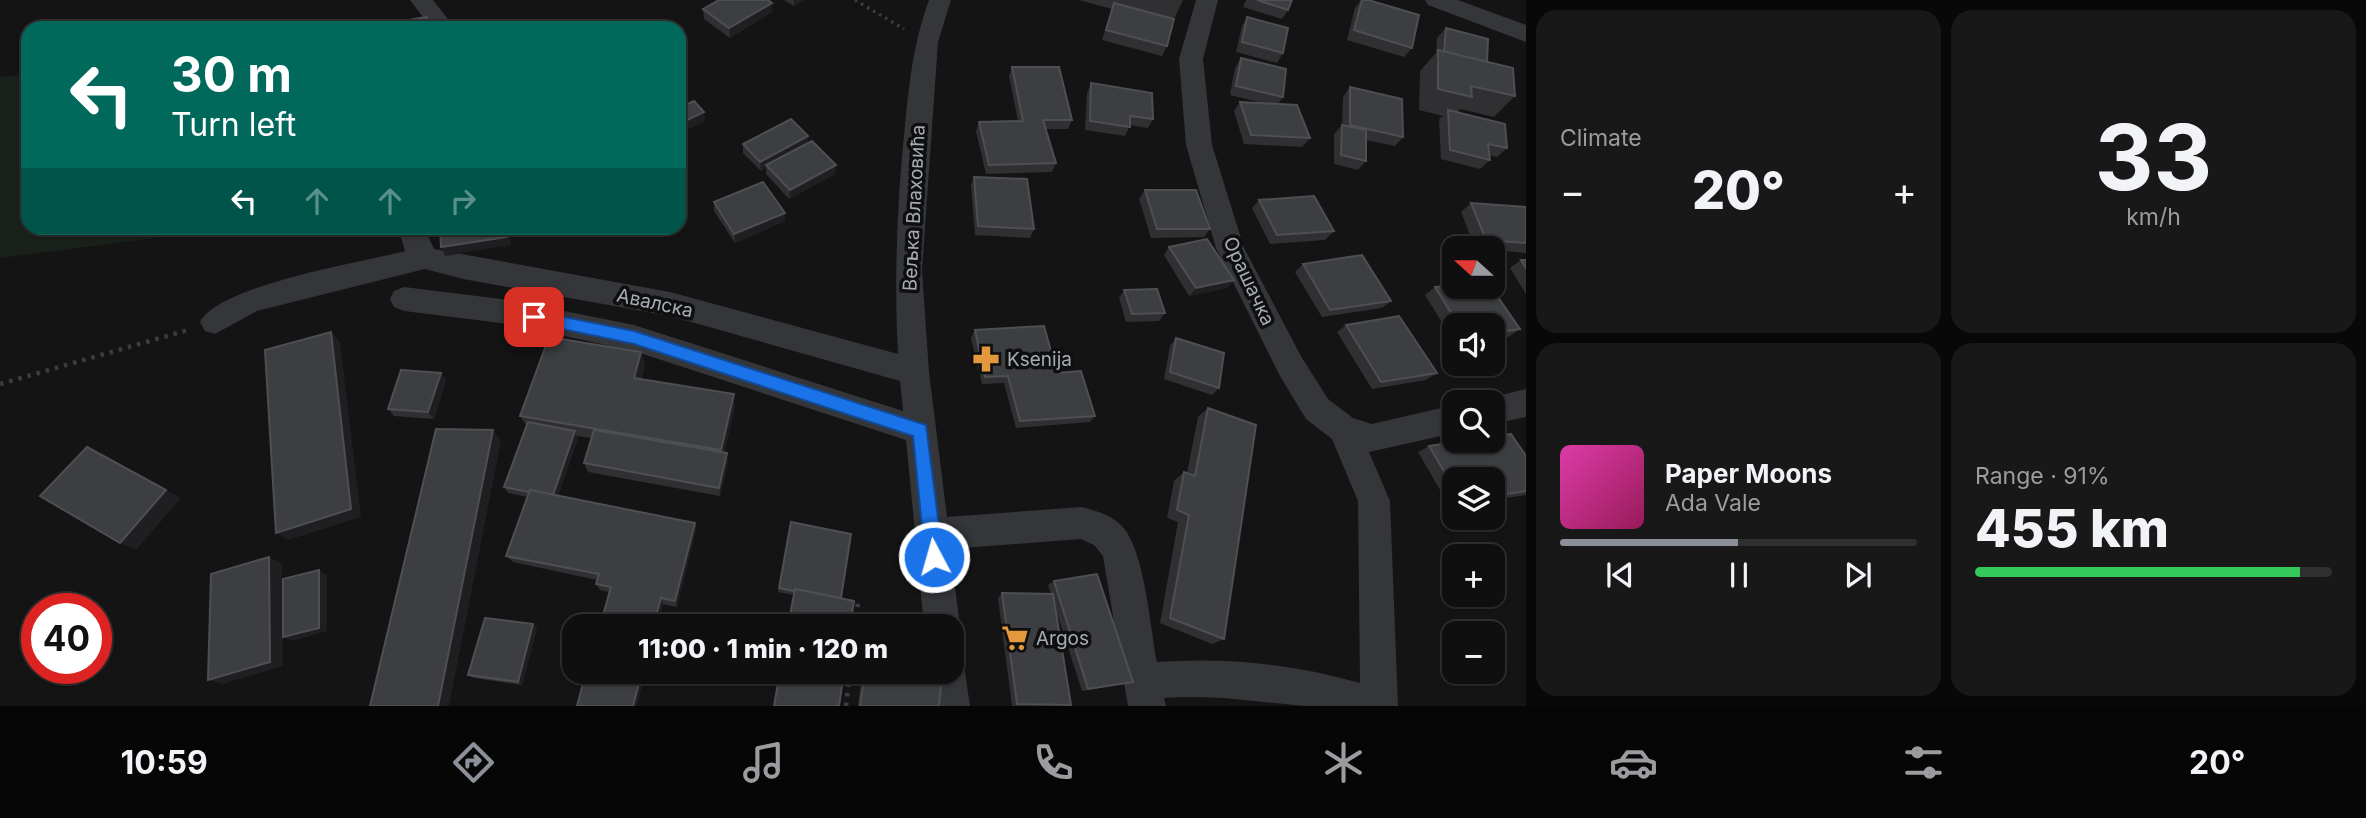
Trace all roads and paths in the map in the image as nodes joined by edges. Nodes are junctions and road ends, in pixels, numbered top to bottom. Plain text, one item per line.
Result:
1 (421, 0) edge
2 (855, 0) edge
3 (940, 0) edge
4 (1207, 0) edge
5 (1436, 0) edge
6 (438, 21) edge
7 (1526, 34) edge
8 (926, 42) junction
9 (412, 235) edge
10 (425, 258) junction
11 (404, 299) dead end
12 (215, 322) joint
13 (914, 372) junction
14 (0, 384) edge
15 (1526, 402) edge
16 (1505, 407) edge
17 (1442, 422) edge
18 (1344, 429) junction
19 (920, 431) junction
20 (932, 534) junction
21 (858, 603) dead end
22 (857, 614) edge
23 (941, 614) edge
24 (849, 684) edge
25 (948, 684) edge
26 (1145, 694) edge
27 (846, 706) edge
28 (951, 706) edge
29 (1378, 706) edge

1 - 6 street
2 - 8 path
3 - 8 street, Вељка Влаховића
4 - 18 street, Орашачка
5 - 7 street
8 - 13 street, Вељка Влаховића
9 - 10 street
10 - 12 street
10 - 13 street, Авалска
11 - 19 street
12 - 14 path
13 - 19 street, Вељка Влаховића
15 - 16 street
17 - 18 street, Орашачка
18 - 29 street
19 - 20 street, Вељка Влаховића
20 - 23 street, Вељка Влаховића
20 - 26 street
21 - 22 path
24 - 27 path
25 - 28 street
26 - 29 street

